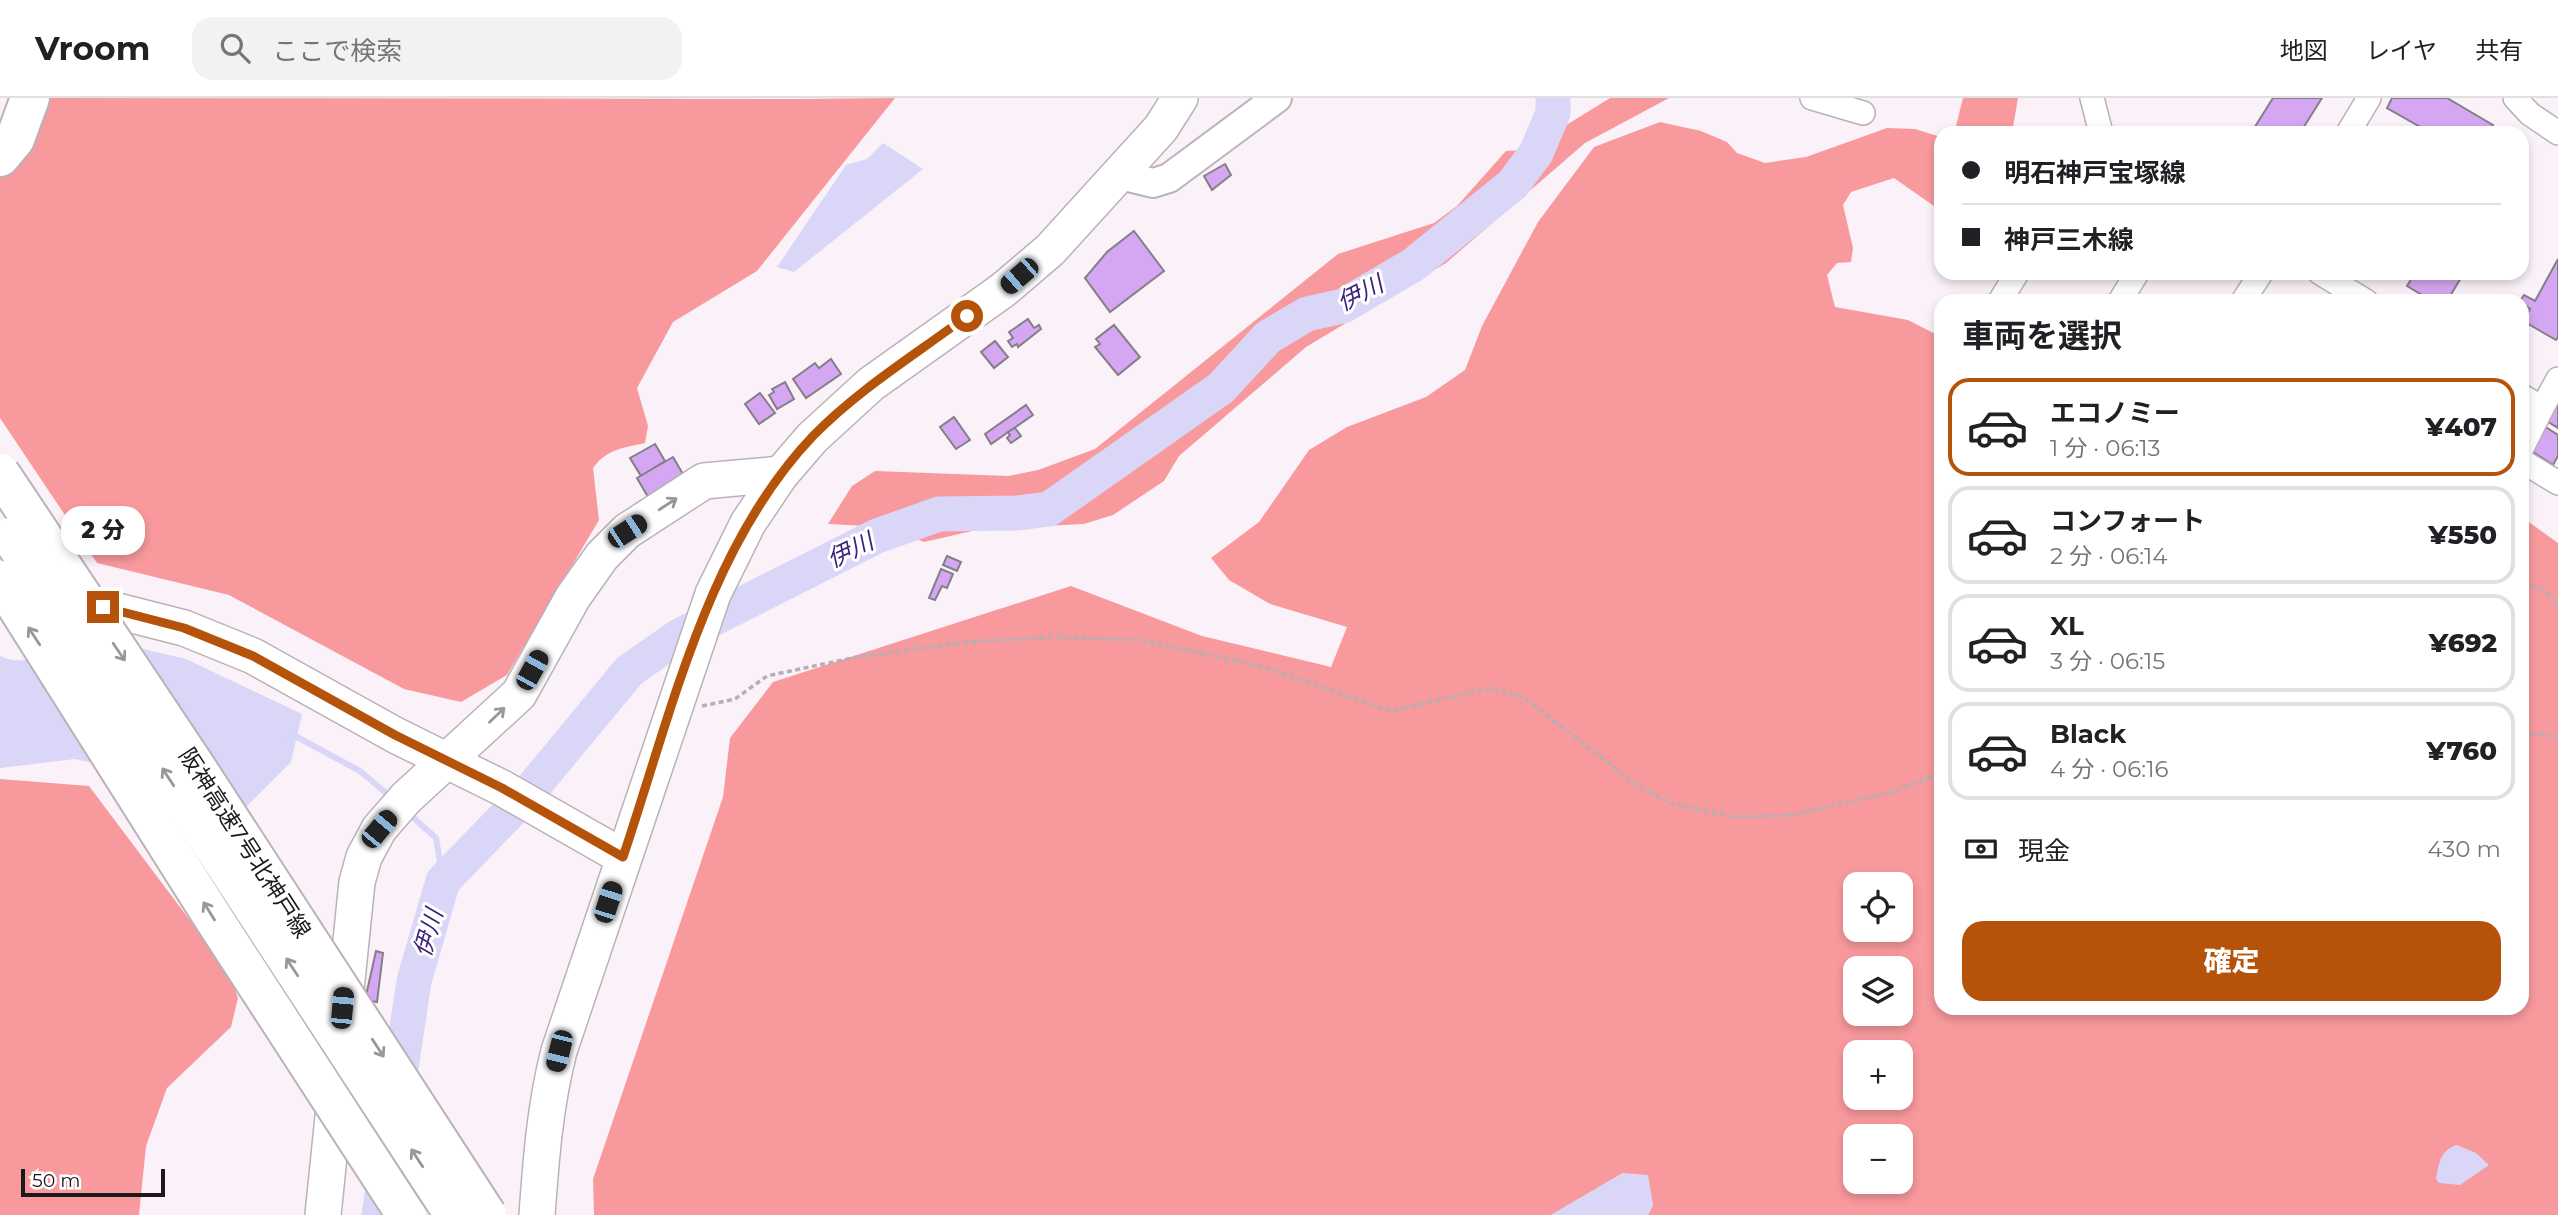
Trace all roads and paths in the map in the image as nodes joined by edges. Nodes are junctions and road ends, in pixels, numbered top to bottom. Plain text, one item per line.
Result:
1 (30, 98) edge
2 (1155, 98) edge
3 (1180, 98) edge
4 (1278, 98) edge
5 (1812, 98) edge
6 (2092, 98) edge
7 (2369, 98) edge
8 (2515, 98) edge
9 (1863, 113) dead end
10 (2100, 126) edge
11 (2352, 126) edge
12 (2558, 134) edge
13 (8, 148) edge
14 (1116, 174) junction
15 (2331, 280) edge
16 (2354, 294) edge
17 (2558, 379) edge
18 (2532, 402) edge
19 (2529, 465) edge
20 (0, 472) edge
21 (780, 474) junction
22 (2558, 483) edge
23 (0, 521) edge
24 (0, 579) edge
25 (2529, 586) edge
26 (59, 596) junction
27 (2558, 607) edge
28 (672, 710) junction
29 (2529, 733) edge
30 (2558, 737) edge
31 (447, 762) junction
32 (1934, 776) edge
33 (623, 857) junction
34 (323, 1215) edge
35 (406, 1215) edge
36 (454, 1215) edge
37 (488, 1215) edge
38 (537, 1215) edge

1 - 13 highway
2 - 14 main road
3 - 14 main road
4 - 14 street
5 - 9 street
6 - 10 street
7 - 11 street
8 - 12 street
14 - 21 main road
15 - 16 street
17 - 18 street
19 - 22 street
20 - 26 highway
20 -> 37 highway, 阪神高速7号北神戸線, bridge
21 - 28 main road
31 -> 21 main road
36 -> 23 highway, 阪神高速7号北神戸線, bridge
24 - 26 main road
35 -> 24 highway, bridge
25 - 27 path
26 - 31 main road
28 - 32 path
28 - 33 main road
29 - 30 path
31 - 33 main road
31 - 34 main road
33 - 38 main road

